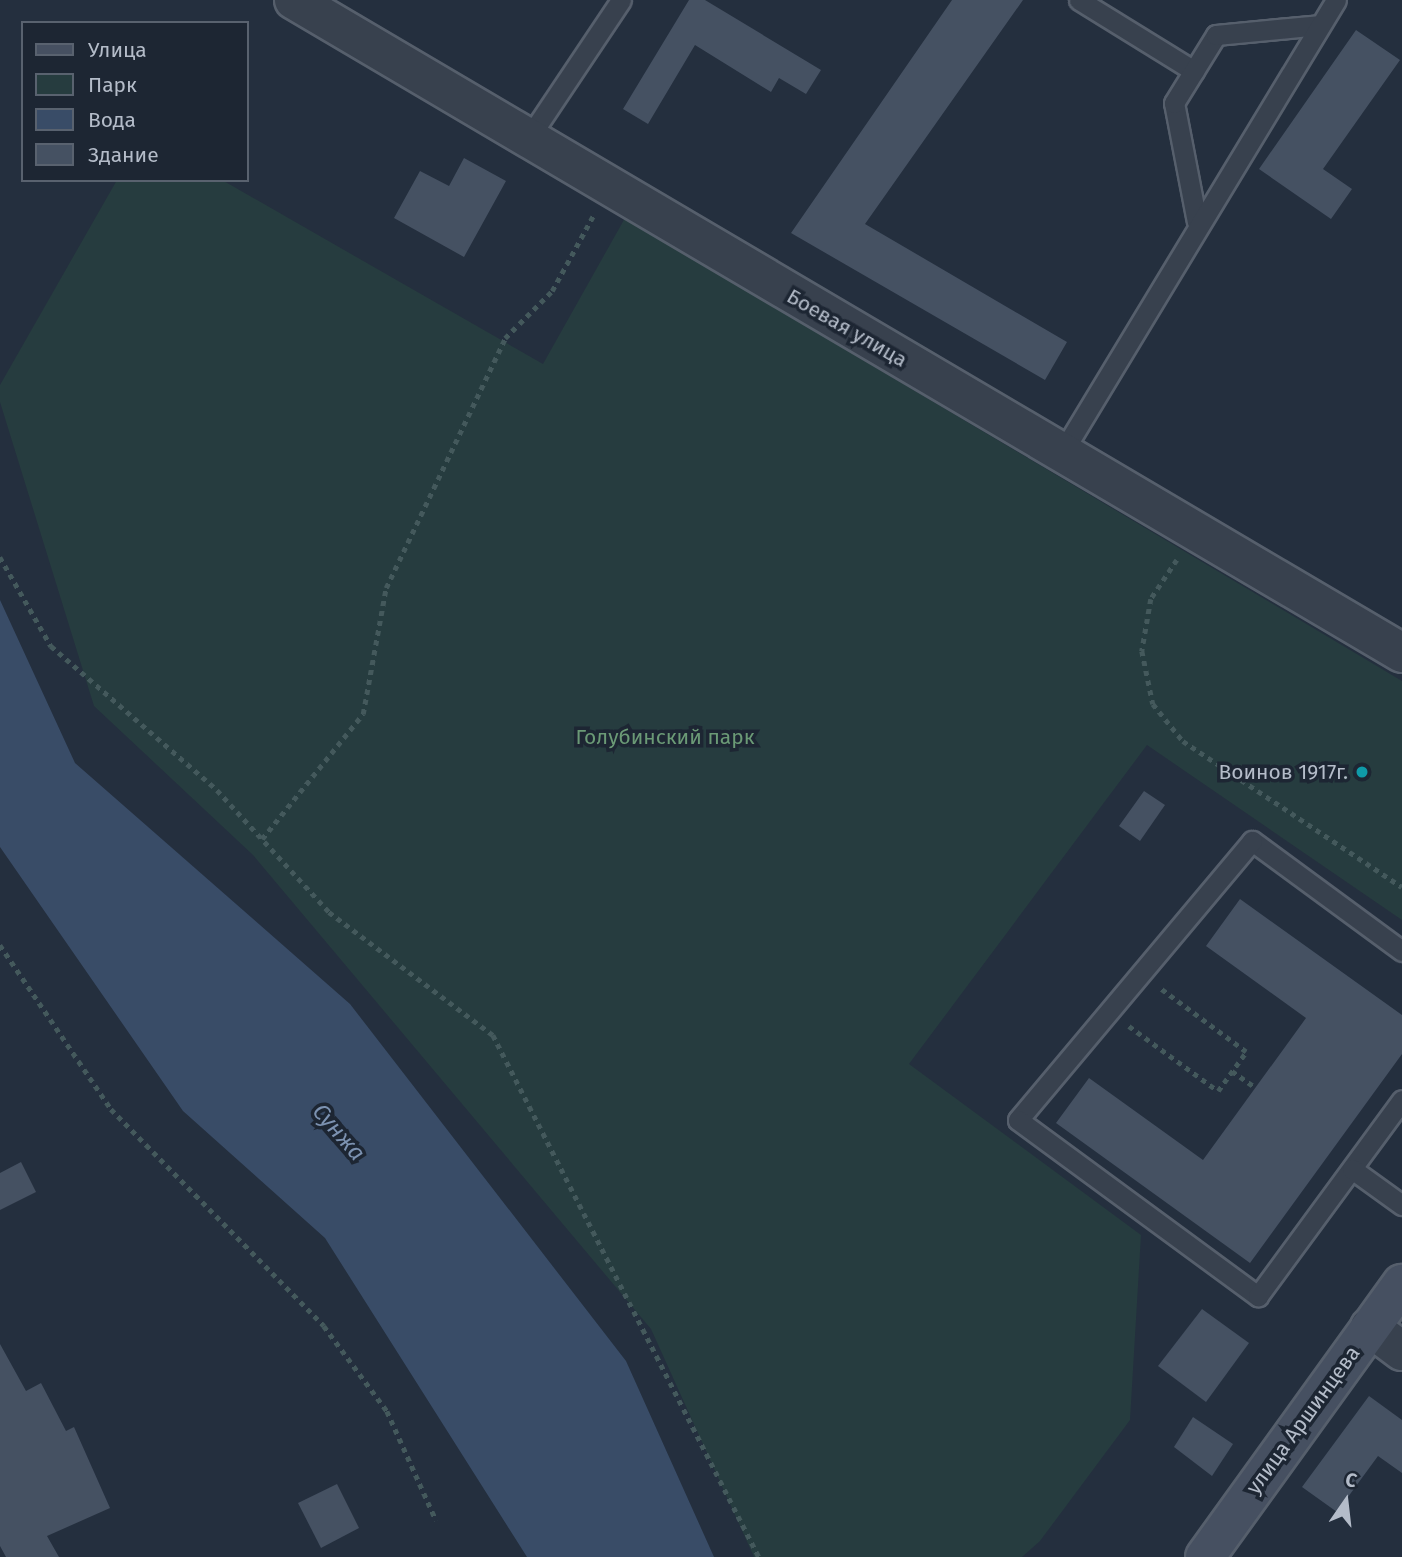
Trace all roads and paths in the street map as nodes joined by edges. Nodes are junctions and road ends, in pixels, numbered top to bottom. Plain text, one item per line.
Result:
1 (294, 0) edge
2 (621, 0) edge
3 (1079, 0) edge
4 (1336, 0) edge
5 (1319, 25) junction
6 (1194, 71) junction
7 (528, 139) junction
8 (608, 187) junction
9 (1197, 222) junction
10 (1062, 453) junction
11 (1197, 531) junction
12 (0, 557) edge
13 (1402, 653) edge
14 (262, 839) junction
15 (1402, 887) edge
16 (0, 945) edge
17 (1402, 951) edge
18 (1140, 974) junction
19 (1109, 1010) junction
20 (1232, 1071) junction
21 (1255, 1088) dead end
22 (1402, 1100) edge
23 (1352, 1169) junction
24 (1402, 1205) edge
25 (1402, 1284) edge
26 (1370, 1327) junction
27 (1402, 1350) edge
28 (436, 1520) dead end
29 (759, 1557) edge
30 (1205, 1557) edge

1 - 7 street, Боевая улица
2 - 7 lane
3 - 6 lane
4 - 5 lane
5 - 6 lane
5 - 9 lane
6 - 9 lane
7 - 8 street, Боевая улица
8 - 10 street, Боевая улица
8 - 14 path
9 - 10 lane
10 - 11 street, Боевая улица
11 - 13 street, Боевая улица
11 - 15 path
12 - 14 path
14 - 29 path
16 - 28 path
17 - 18 lane
18 - 19 lane
18 - 20 path
19 - 20 path
19 - 23 lane
20 - 21 path
22 - 23 lane
23 - 24 lane
25 - 26 main road, улица Аршинцева
26 - 27 street
26 - 30 main road, улица Аршинцева

